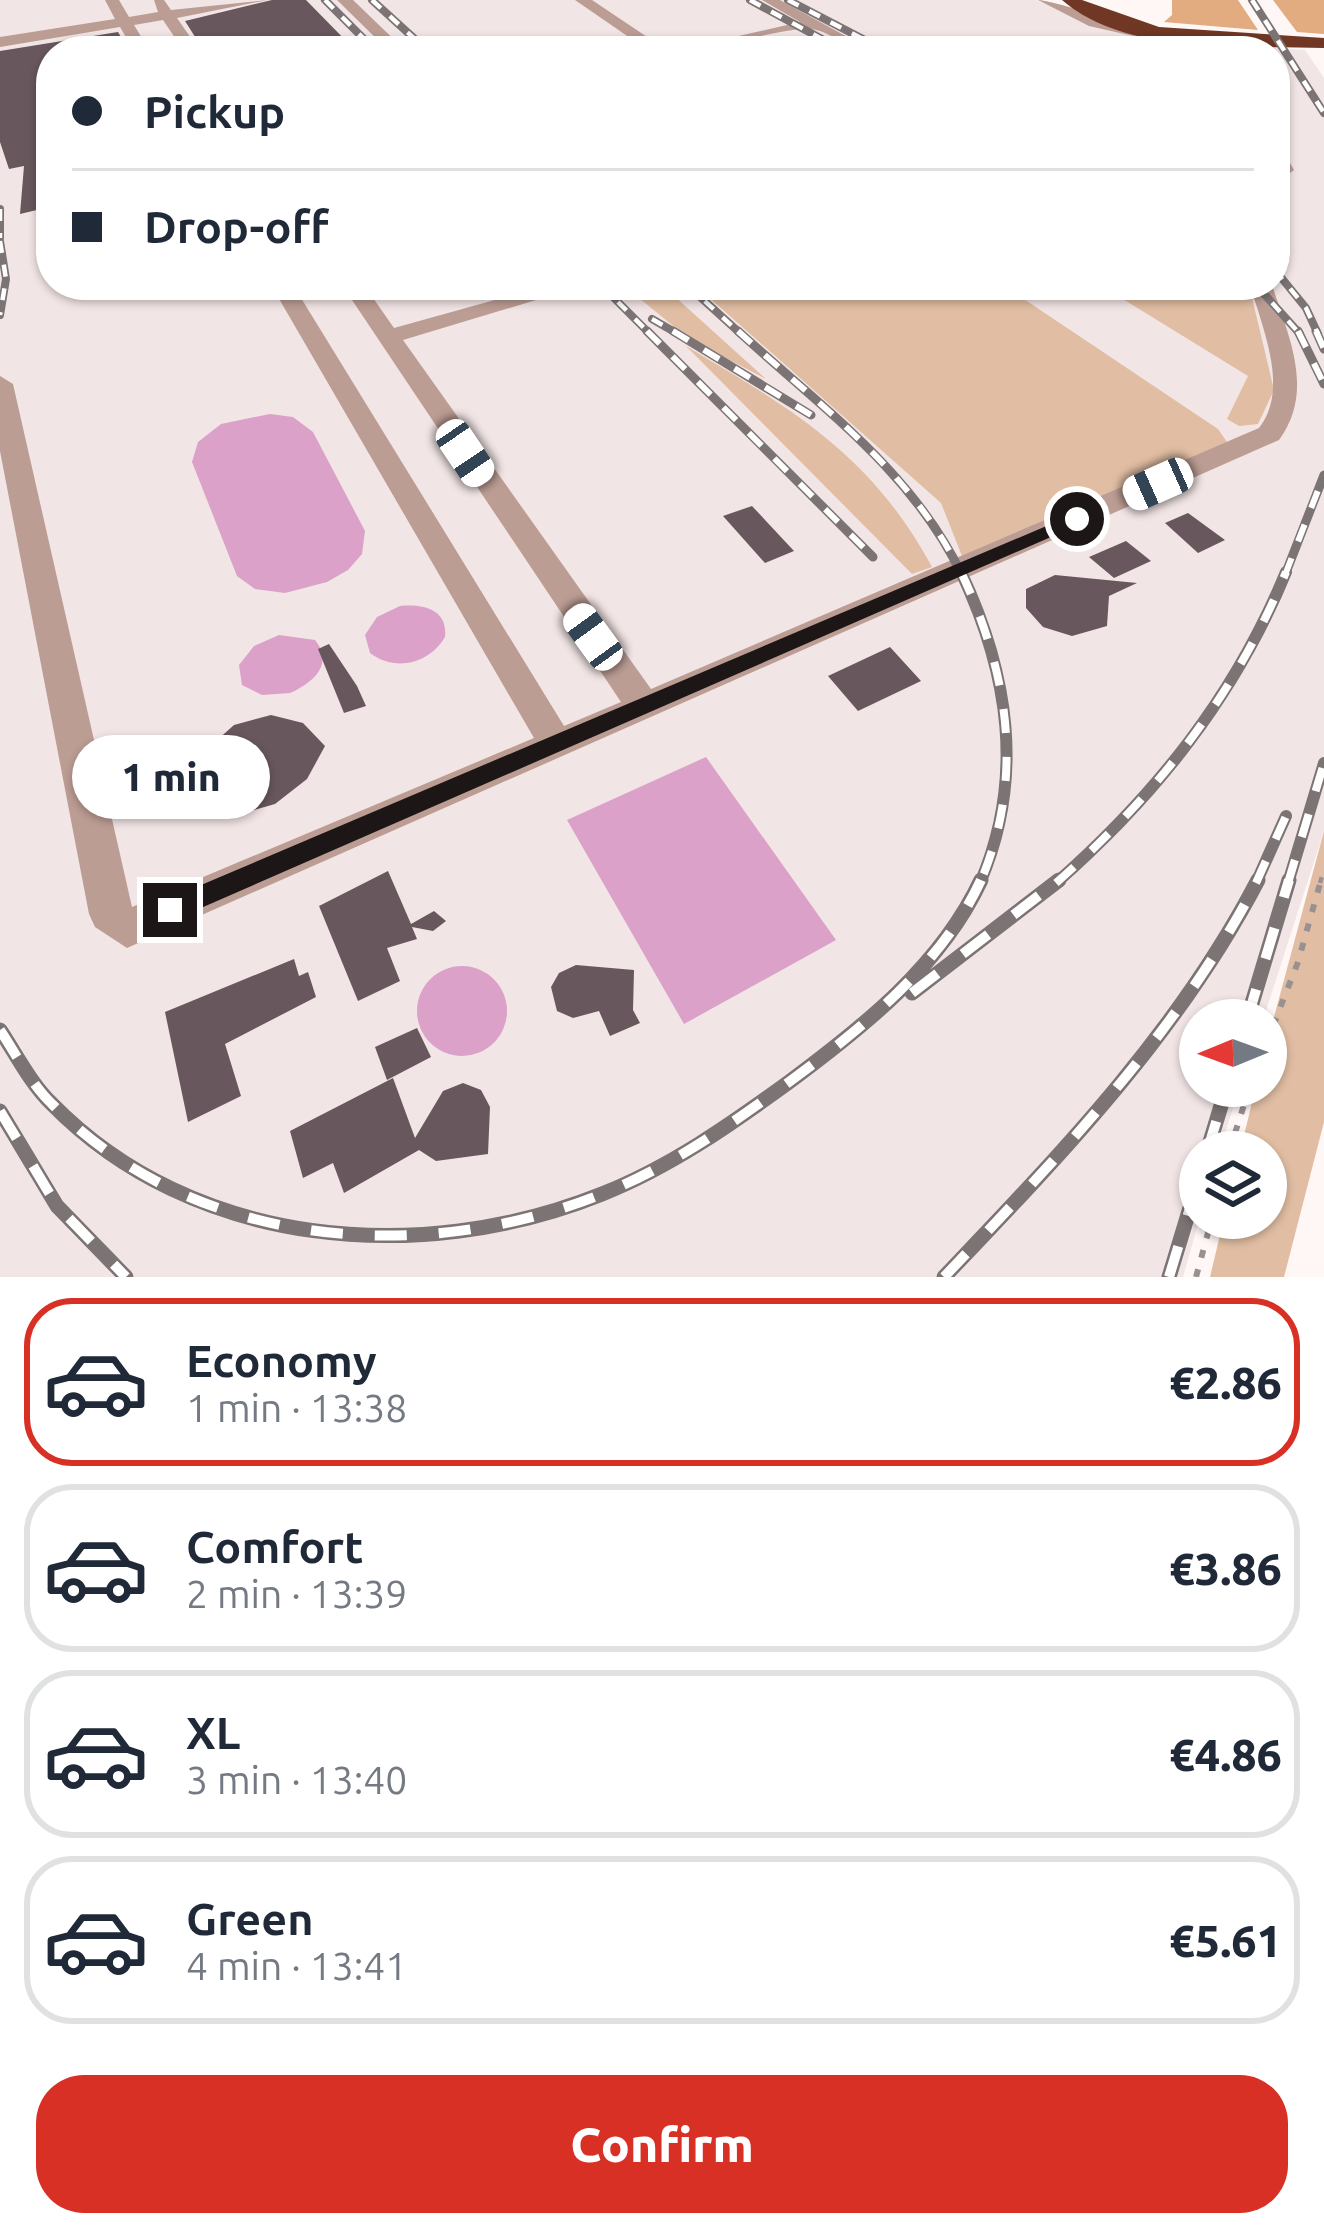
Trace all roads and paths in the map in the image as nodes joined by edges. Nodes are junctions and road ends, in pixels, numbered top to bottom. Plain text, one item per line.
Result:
1 (112, 0) edge
2 (262, 0) edge
3 (344, 0) edge
4 (582, 0) edge
5 (769, 0) edge
6 (1045, 0) edge
7 (1070, 0) edge
8 (1082, 0) edge
9 (162, 8) edge
10 (125, 22) junction
11 (815, 24) junction
12 (1109, 28) junction
13 (36, 36) edge
14 (38, 36) edge
15 (133, 36) edge
16 (182, 36) edge
17 (382, 36) edge
18 (637, 36) edge
19 (755, 36) edge
20 (837, 36) edge
21 (1106, 36) edge
22 (1158, 36) edge
23 (1240, 36) edge
24 (1257, 36) edge
25 (1290, 39) edge
26 (1290, 40) edge
27 (0, 42) edge
28 (1290, 42) edge
29 (1324, 43) edge
30 (291, 300) edge
31 (363, 300) edge
32 (521, 300) edge
33 (1264, 300) edge
34 (388, 337) junction
35 (0, 384) edge
36 (644, 707) junction
37 (557, 745) junction
38 (1324, 868) edge
39 (1284, 999) edge
40 (1206, 1239) edge
41 (1196, 1277) edge

1 - 10 street
2 - 9 street
3 - 17 street
4 - 18 street
5 - 11 street
6 - 12 street
7 - 23 highway
8 - 24 highway
9 - 10 street
9 - 16 street
10 - 14 street
10 - 15 street
11 - 19 street
11 - 20 street
12 - 21 street
12 - 22 street
13 - 27 street
25 - 29 highway
26 - 29 highway
28 - 29 street
30 - 37 street
31 - 34 street
32 - 34 street
33 - 36 street
34 - 36 street
35 - 37 street
36 - 37 street
38 - 39 path
40 - 41 path

